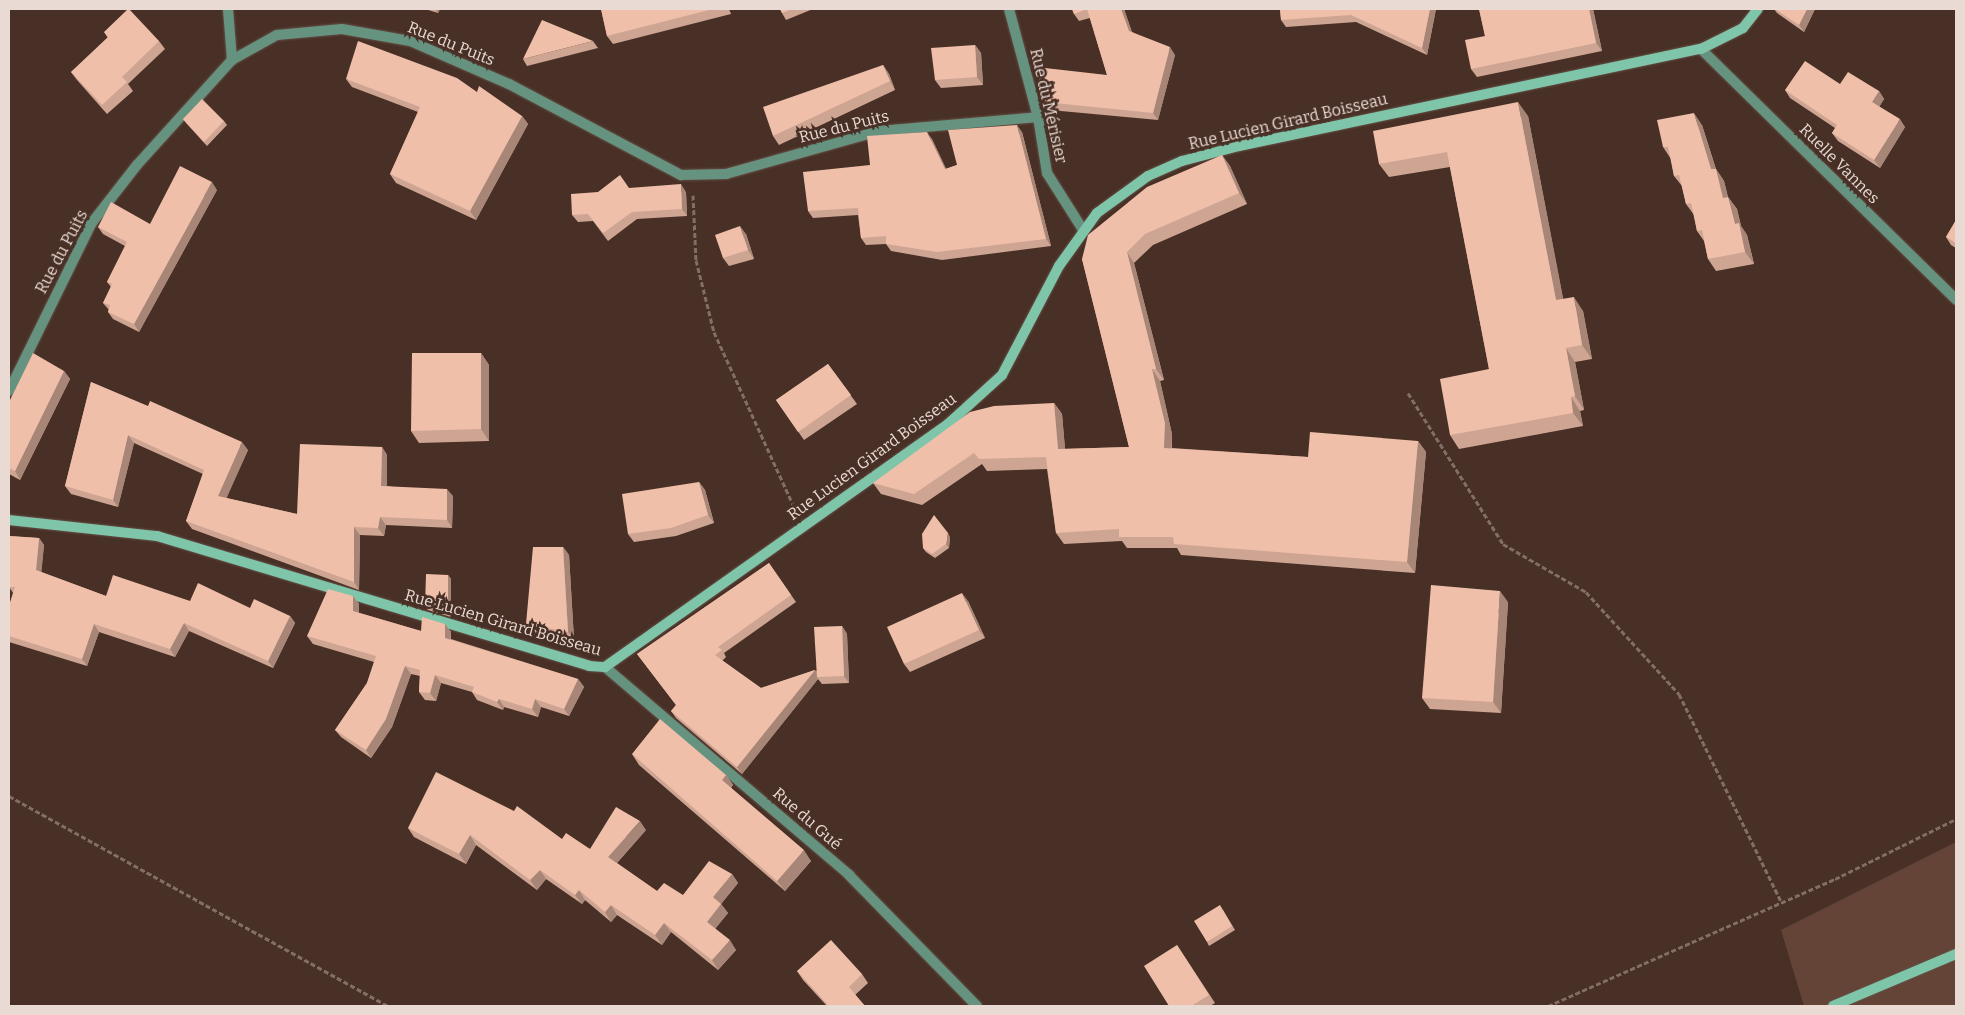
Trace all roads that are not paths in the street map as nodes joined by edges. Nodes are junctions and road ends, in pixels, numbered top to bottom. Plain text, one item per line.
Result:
1 (228, 9) edge
2 (1009, 9) edge
3 (1758, 9) edge
4 (1701, 49) junction
5 (232, 60) junction
6 (1038, 116) junction
7 (1083, 230) junction
8 (1956, 300) edge
9 (9, 391) edge
10 (9, 520) edge
11 (605, 667) junction
12 (1956, 954) edge
13 (977, 1006) edge
14 (1832, 1006) edge

1 - 5 street
2 - 6 street, Rue du Mérisier
3 - 4 street, Rue Lucien Girard Boisseau
4 - 7 street, Rue Lucien Girard Boisseau
4 - 8 street, Ruelle Vannes
5 - 6 street, Rue du Puits
5 - 9 street, Rue du Puits
6 - 7 street, Rue du Mérisier
7 - 11 street, Rue Lucien Girard Boisseau
10 - 11 street, Rue Lucien Girard Boisseau
11 - 13 street, Rue du Gué
12 - 14 street

